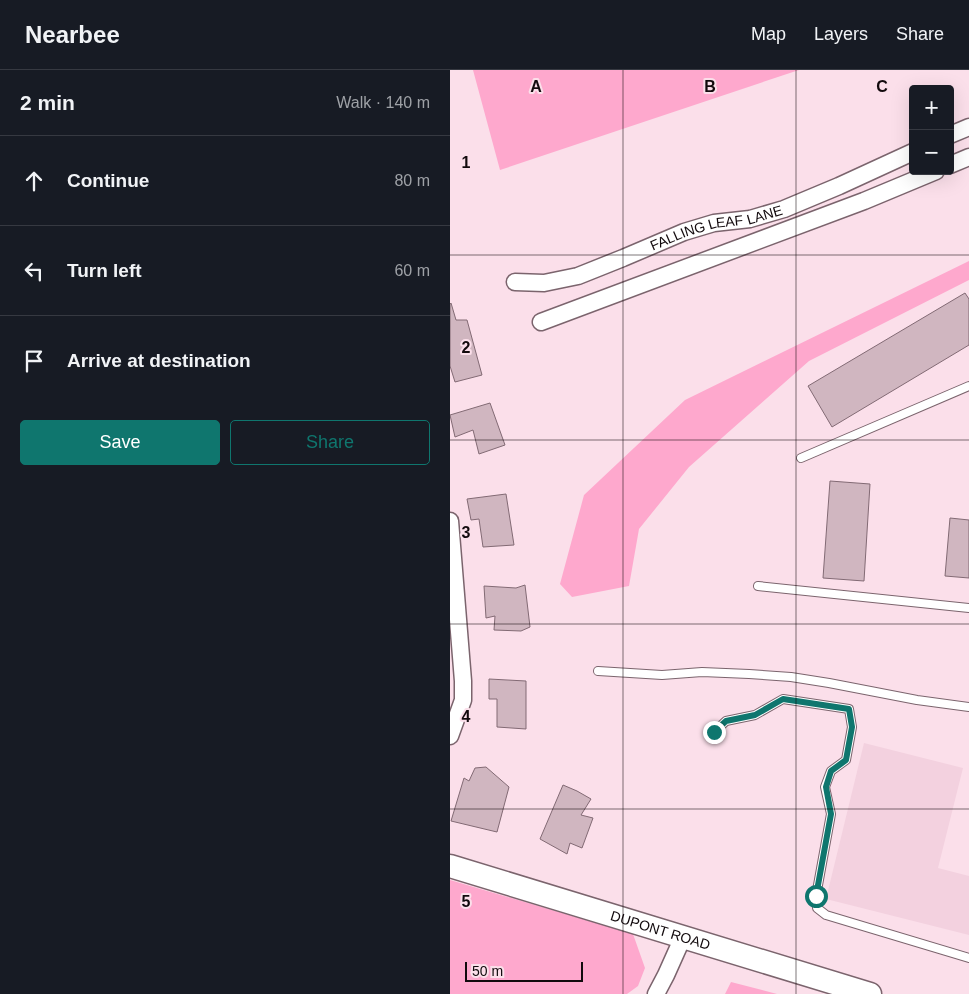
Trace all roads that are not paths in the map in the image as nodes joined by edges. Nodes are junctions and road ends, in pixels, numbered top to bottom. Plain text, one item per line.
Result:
1 (969, 127) edge
2 (954, 133) edge
3 (909, 154) edge
4 (969, 158) edge
5 (954, 164) edge
6 (926, 175) edge
7 (515, 282) dead end
8 (541, 322) dead end
9 (969, 386) edge
10 (801, 458) dead end
11 (450, 521) edge
12 (758, 586) dead end
13 (969, 608) edge
14 (598, 671) dead end
15 (969, 707) edge
16 (714, 732) dead end
17 (450, 736) edge
18 (450, 866) edge
19 (683, 937) junction
20 (969, 958) edge
21 (656, 994) edge
22 (870, 994) edge

1 - 2 street
3 - 7 street, FALLING LEAF LANE
4 - 5 street
6 - 8 street
9 - 10 lane
11 - 17 street
12 - 13 lane
14 - 15 lane
16 - 20 lane
18 - 19 street, DUPONT ROAD
19 - 21 street
19 - 22 street, DUPONT ROAD

